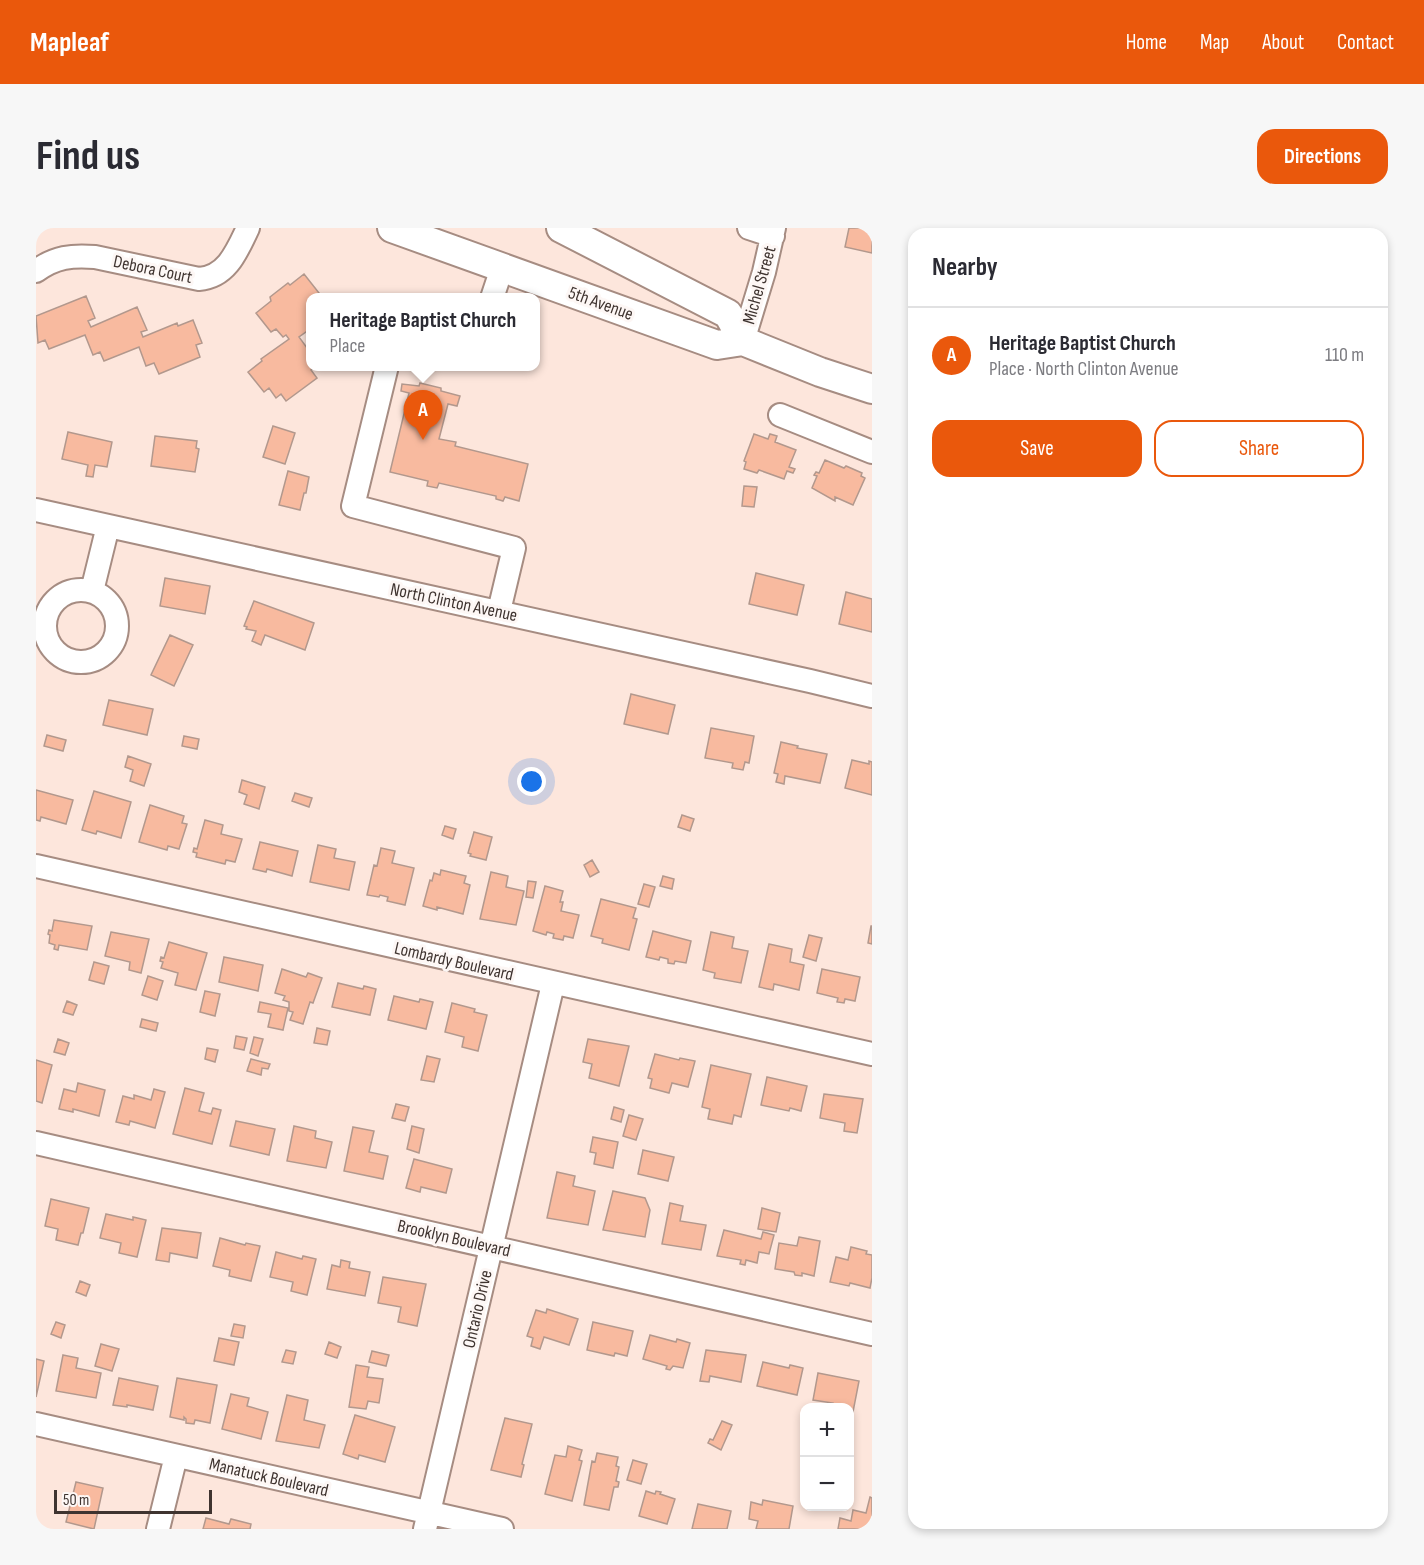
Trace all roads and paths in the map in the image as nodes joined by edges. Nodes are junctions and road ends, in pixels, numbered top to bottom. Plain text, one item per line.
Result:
1 (248, 228) edge
2 (392, 228) edge
3 (426, 228) edge
4 (561, 228) edge
5 (749, 228) edge
6 (774, 232) edge
7 (468, 255) junction
8 (502, 268) junction
9 (36, 271) edge
10 (493, 293) edge
11 (742, 341) junction
12 (386, 371) edge
13 (872, 389) edge
14 (780, 414) dead end
15 (872, 452) edge
16 (36, 510) edge
17 (108, 526) junction
18 (92, 591) dead end
19 (499, 611) junction
20 (872, 696) edge
21 (36, 866) edge
22 (553, 984) junction
23 (872, 1054) edge
24 (36, 1143) edge
25 (492, 1246) junction
26 (872, 1334) edge
27 (36, 1424) edge
28 (176, 1456) junction
29 (427, 1521) edge
30 (158, 1529) edge
31 (502, 1529) edge

1 - 9 street, Debora Court
2 - 7 main road, 5th Avenue
3 - 7 street
4 - 11 main road
5 - 6 street
6 - 11 street, Michel Street
7 - 8 main road, 5th Avenue
8 - 10 street
8 - 11 main road, 5th Avenue
11 - 13 main road, 5th Avenue
12 - 19 street
14 - 15 street
16 - 17 street, North Clinton Avenue
17 - 18 street
17 - 19 street, North Clinton Avenue
19 - 20 street, North Clinton Avenue
21 - 22 street, Lombardy Boulevard
22 - 23 street, Lombardy Boulevard
22 - 25 street, Ontario Drive
24 - 25 street, Brooklyn Boulevard
25 - 26 street, Brooklyn Boulevard
25 - 29 street, Ontario Drive
27 - 28 street, Manatuck Boulevard
28 - 29 street, Manatuck Boulevard
28 - 30 street
29 - 31 street, Manatuck Boulevard

